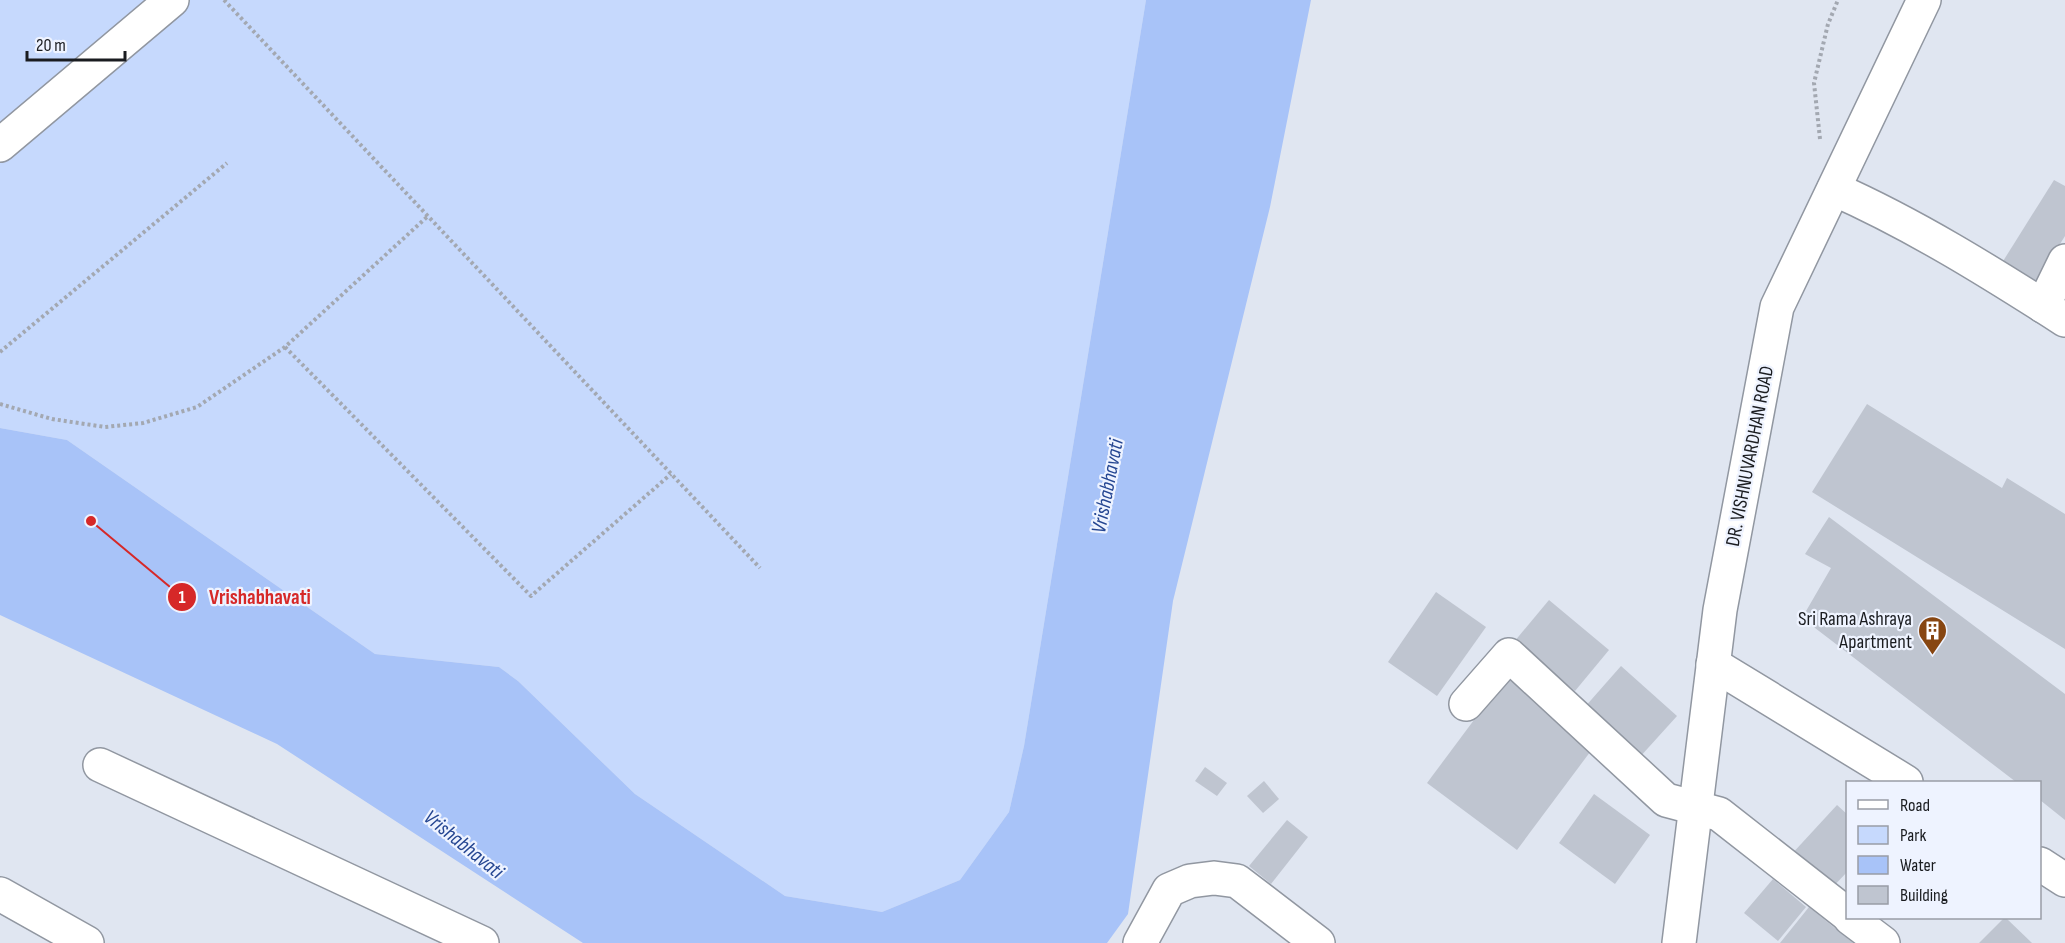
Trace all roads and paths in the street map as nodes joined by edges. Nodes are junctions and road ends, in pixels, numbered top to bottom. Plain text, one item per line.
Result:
1 (172, 0) edge
2 (224, 0) edge
3 (1838, 0) edge
4 (1924, 0) edge
5 (0, 145) edge
6 (227, 164) dead end
7 (1834, 189) junction
8 (428, 216) junction
9 (2065, 261) edge
10 (2054, 313) edge
11 (285, 347) junction
12 (0, 352) edge
13 (0, 404) edge
14 (670, 474) junction
15 (760, 568) dead end
16 (1713, 664) junction
17 (1466, 704) dead end
18 (100, 765) dead end
19 (1903, 781) edge
20 (1695, 808) junction
21 (2041, 865) edge
22 (2065, 880) edge
23 (0, 894) edge
24 (1846, 914) edge
25 (1853, 919) edge
26 (87, 943) edge
27 (482, 943) edge
28 (1140, 943) edge
29 (1318, 943) edge
30 (1679, 943) edge
31 (1883, 943) edge

1 - 5 street
2 - 8 path
3 - 7 path
4 - 7 street, DR. VISHNUVARDHAN ROAD
6 - 12 path
7 - 10 street
7 - 16 street, DR. VISHNUVARDHAN ROAD
8 - 11 path
8 - 14 path
9 - 10 street
11 - 13 path
11 - 14 path
14 - 15 path
16 - 19 street
16 - 20 street, DR. VISHNUVARDHAN ROAD
17 - 20 street
18 - 27 street
20 - 24 street
20 - 30 street, DR. VISHNUVARDHAN ROAD
21 - 22 street
23 - 26 street
25 - 31 street
28 - 29 street

